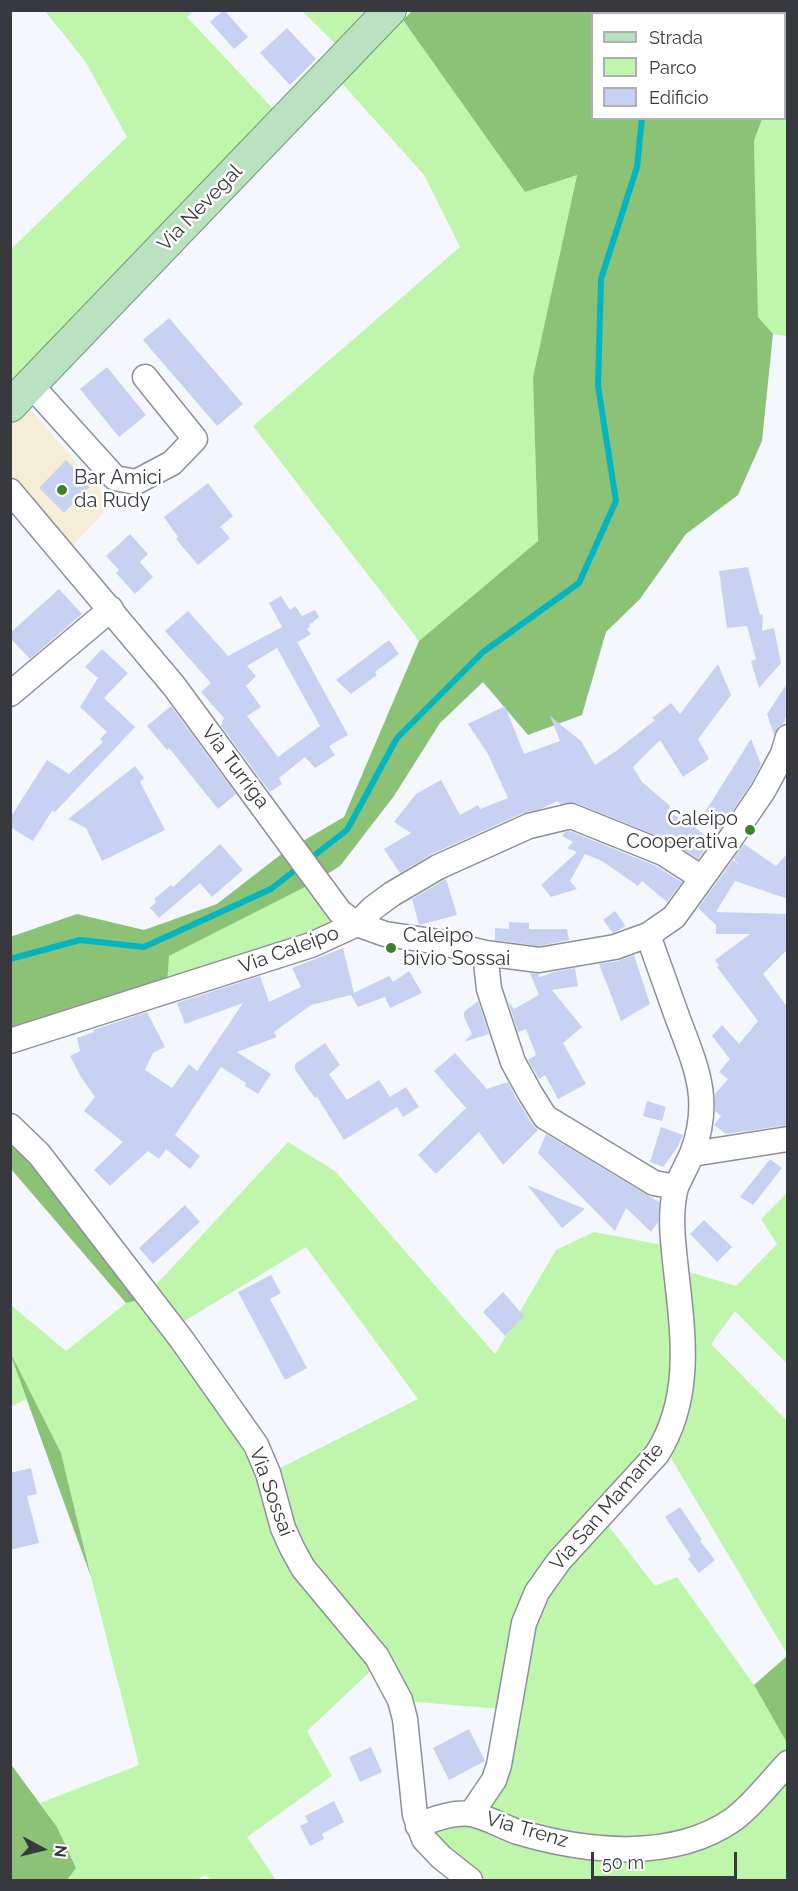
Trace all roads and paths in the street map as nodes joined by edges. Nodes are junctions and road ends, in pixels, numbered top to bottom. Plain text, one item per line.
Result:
1 (390, 10) edge
2 (146, 377) dead end
3 (21, 395) edge
4 (10, 491) edge
5 (111, 609) junction
6 (10, 694) edge
7 (788, 737) edge
8 (702, 878) junction
9 (357, 924) junction
10 (648, 935) junction
11 (485, 953) junction
12 (10, 1041) edge
13 (10, 1126) edge
14 (788, 1139) edge
15 (692, 1154) junction
16 (676, 1187) junction
17 (788, 1763) edge
18 (471, 1814) junction
19 (418, 1826) junction
20 (470, 1881) edge

1 - 3 main road, Via Nevegal
2 - 3 street
4 - 5 street, Via Turriga
5 - 6 street
5 - 9 street, Via Turriga
7 - 8 street, Via Caleipo
8 - 9 street
8 - 10 street, Via Caleipo
9 - 11 street, Via Caleipo
9 - 12 street, Via Caleipo
10 - 11 street, Via Caleipo
10 - 15 street, Via San Mamante
11 - 16 street
13 - 19 street, Via Sossai
14 - 15 street
15 - 16 street, Via San Mamante
16 - 18 street, Via San Mamante
17 - 18 street, Via Trenz
18 - 19 street, Via Trenz
19 - 20 street, Via Sossai

